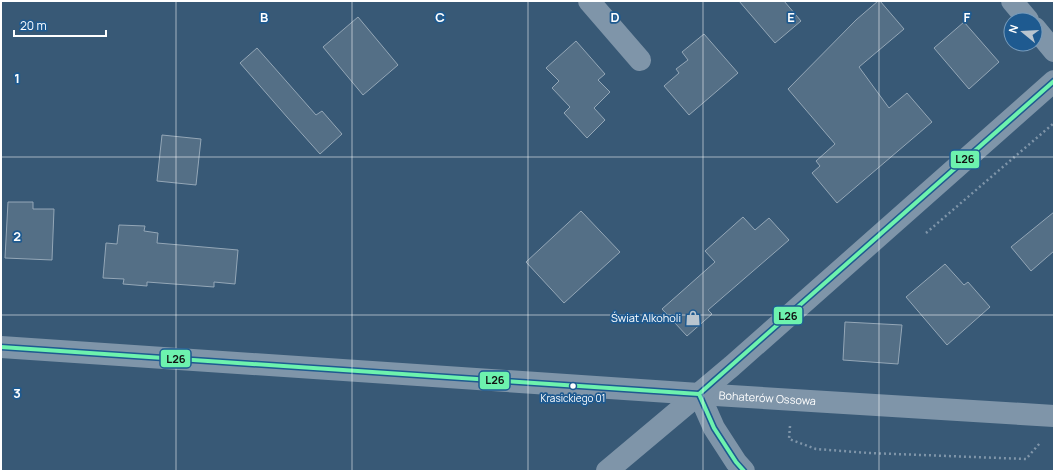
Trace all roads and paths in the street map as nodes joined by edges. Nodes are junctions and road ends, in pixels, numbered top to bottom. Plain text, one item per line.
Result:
1 (589, 1) edge
2 (1012, 1) edge
3 (1021, 12) edge
4 (1043, 38) edge
5 (1054, 51) edge
6 (640, 60) dead end
7 (1054, 82) edge
8 (1, 347) edge
9 (699, 394) junction
10 (791, 399) junction
11 (1054, 416) edge
12 (1041, 441) dead end
13 (608, 471) edge
14 (744, 471) edge

1 - 6 street
2 - 3 street
4 - 5 street
7 - 9 street
8 - 9 street, Bohaterów Ossowa
9 - 10 street, Bohaterów Ossowa
9 - 13 street
9 - 14 street
10 - 11 street, Bohaterów Ossowa
10 - 12 path

